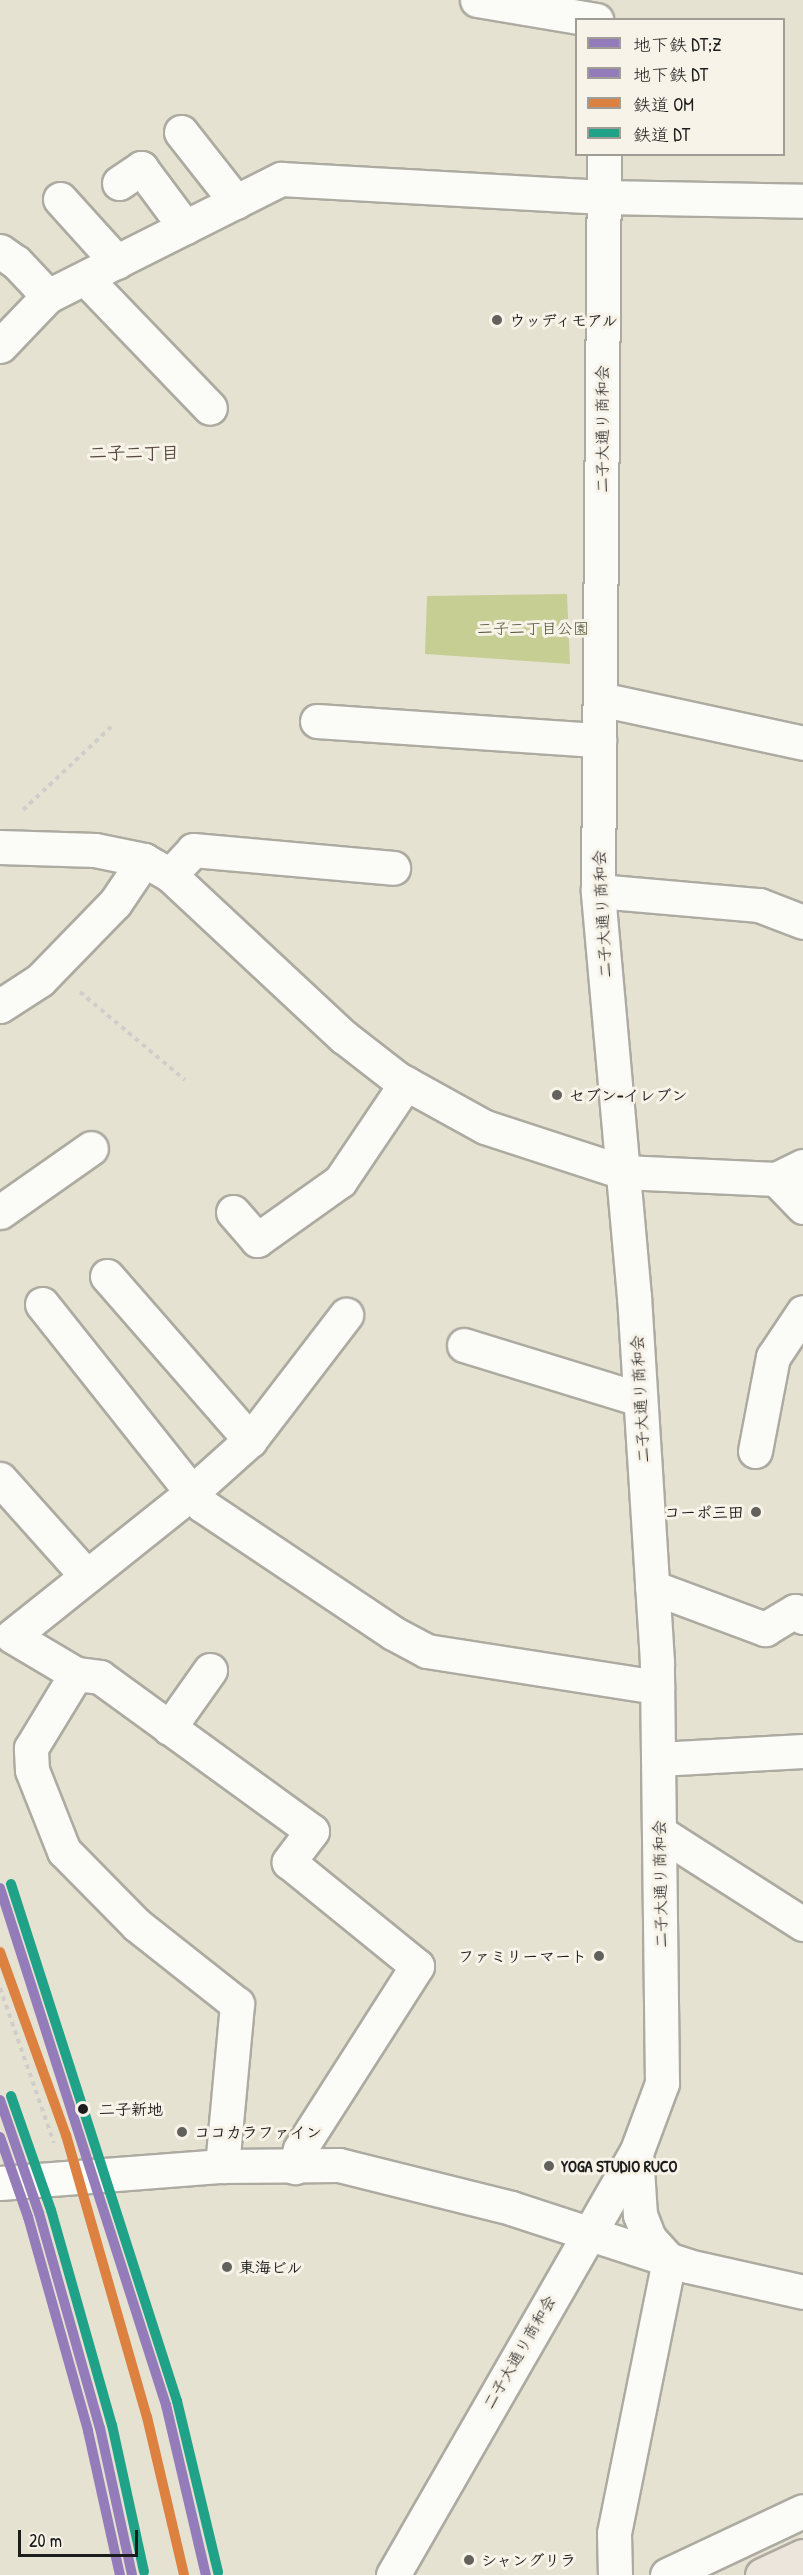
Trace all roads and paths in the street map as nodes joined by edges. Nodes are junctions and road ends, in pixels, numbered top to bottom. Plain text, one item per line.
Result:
1 (477, 0) edge
2 (608, 0) edge
3 (584, 18) edge
4 (607, 18) edge
5 (181, 132) dead end
6 (604, 156) edge
7 (119, 183) dead end
8 (603, 197) junction
9 (60, 200) dead end
10 (803, 201) edge
11 (236, 202) junction
12 (185, 227) junction
13 (0, 251) edge
14 (117, 262) junction
15 (85, 278) junction
16 (48, 296) junction
17 (0, 346) edge
18 (210, 408) dead end
19 (600, 699) junction
20 (317, 721) dead end
21 (112, 726) dead end
22 (599, 740) junction
23 (803, 742) edge
24 (19, 815) dead end
25 (0, 847) edge
26 (157, 868) junction
27 (393, 868) dead end
28 (598, 891) junction
29 (803, 922) edge
30 (52, 968) junction
31 (0, 1006) edge
32 (185, 1080) dead end
33 (406, 1083) junction
34 (91, 1148) dead end
35 (623, 1172) junction
36 (790, 1173) edge
37 (803, 1207) edge
38 (0, 1212) edge
39 (233, 1212) dead end
40 (106, 1276) dead end
41 (42, 1304) dead end
42 (803, 1312) edge
43 (346, 1315) dead end
44 (464, 1345) dead end
45 (640, 1399) junction
46 (250, 1440) junction
47 (755, 1452) dead end
48 (0, 1479) edge
49 (191, 1493) junction
50 (85, 1574) junction
51 (652, 1587) junction
52 (803, 1617) edge
53 (6, 1632) edge
54 (210, 1670) dead end
55 (76, 1674) junction
56 (657, 1687) junction
57 (169, 1728) junction
58 (803, 1751) edge
59 (658, 1759) junction
60 (659, 1832) junction
61 (803, 1924) edge
62 (0, 1988) edge
63 (46, 2118) dead end
64 (636, 2153) junction
65 (222, 2166) junction
66 (295, 2166) junction
67 (0, 2183) edge
68 (588, 2234) junction
69 (669, 2260) junction
70 (802, 2286) edge
71 (803, 2511) edge
72 (803, 2556) edge
73 (393, 2575) edge
74 (615, 2575) edge
75 (667, 2575) edge
76 (762, 2575) edge

1 - 3 street
2 - 4 street
5 - 11 street
6 - 8 street, 二子大通り商和会
7 - 12 street
8 - 10 street
8 - 11 street
8 - 19 street, 二子大通り商和会
9 - 14 street
11 - 12 street
12 - 14 street
13 - 16 street
14 - 15 street
15 - 16 street
15 - 18 street
16 - 17 street
19 - 22 street, 二子大通り商和会
19 - 23 street
20 - 22 street
21 - 24 path
22 - 28 street, 二子大通り商和会
25 - 26 street
26 - 27 street
26 - 30 street
26 - 33 street
28 - 29 street
28 - 35 street, 二子大通り商和会
30 - 31 street
30 - 32 path
33 - 35 street
33 - 39 street
34 - 38 street
35 - 36 street
35 - 45 street, 二子大通り商和会
36 - 37 street
40 - 46 street
41 - 49 street
42 - 47 street
43 - 46 street
44 - 45 street
45 - 51 street, 二子大通り商和会
46 - 49 street
48 - 50 street
49 - 50 street
49 - 56 street
50 - 53 street
51 - 52 street
51 - 56 street, 二子大通り商和会
53 - 55 street
54 - 57 street
55 - 57 street
55 - 65 street
56 - 59 street, 二子大通り商和会
57 - 66 street
58 - 59 street
59 - 60 street, 二子大通り商和会
60 - 61 street
60 - 64 street, 二子大通り商和会
62 - 63 path
64 - 68 street, 二子大通り商和会
64 - 69 street
65 - 66 street
65 - 67 street
66 - 68 street
68 - 69 street
68 - 73 street, 二子大通り商和会
69 - 70 street
69 - 74 street
71 - 75 street
72 - 76 highway

